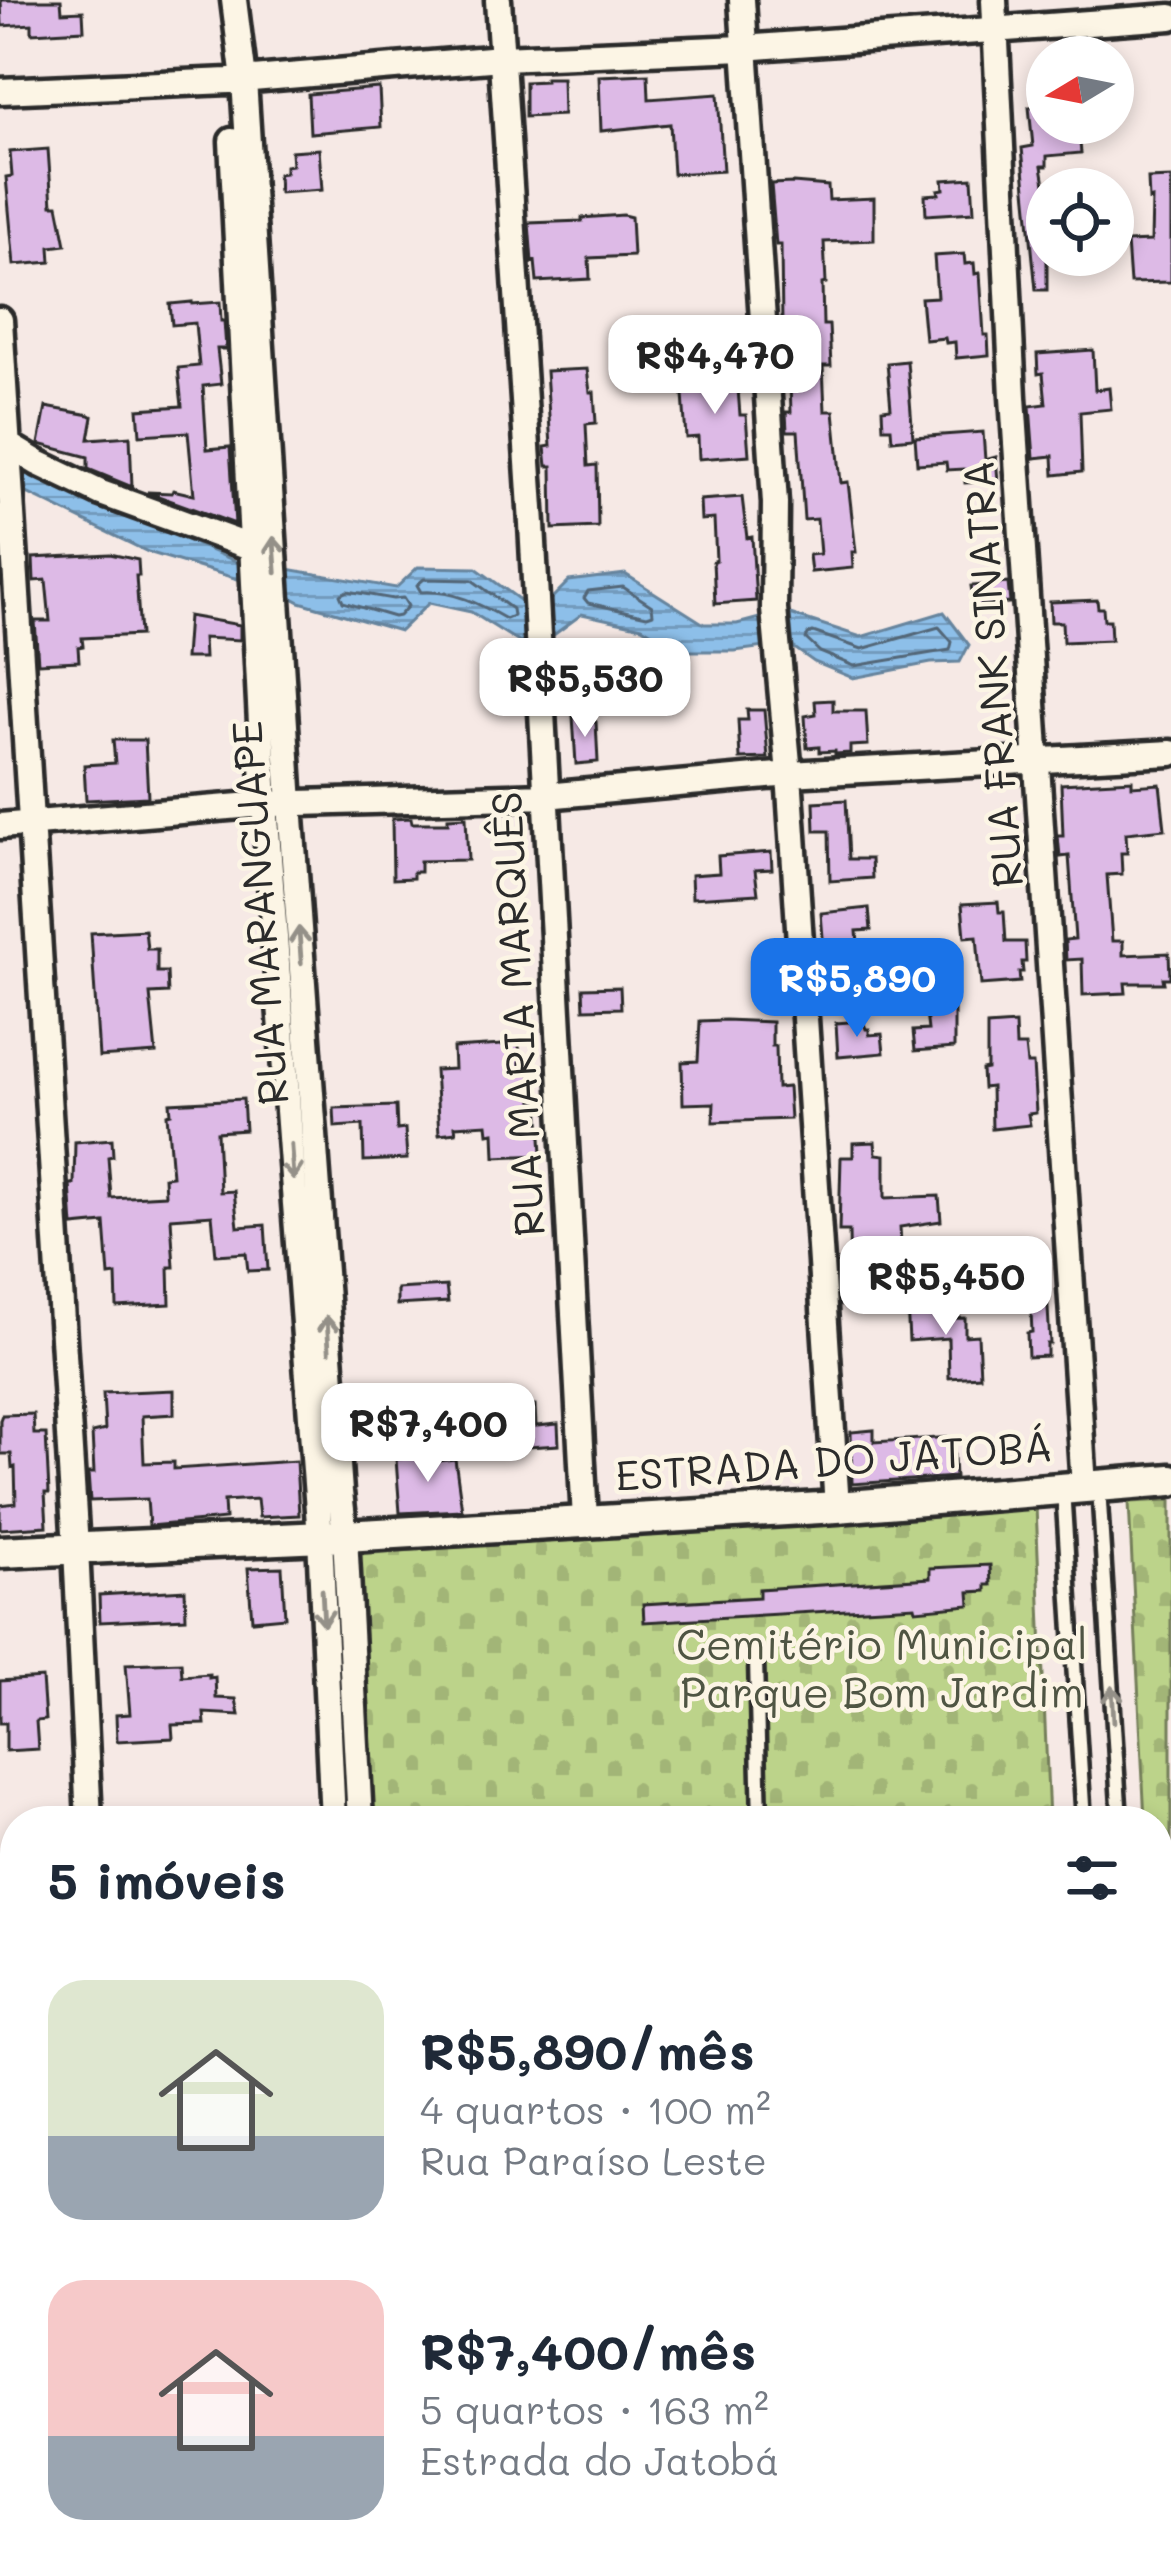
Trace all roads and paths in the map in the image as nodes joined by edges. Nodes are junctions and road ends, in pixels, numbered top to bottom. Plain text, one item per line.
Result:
1 (225, 0) edge
2 (234, 0) edge
3 (498, 0) edge
4 (742, 0) edge
5 (994, 0) edge
6 (1171, 17) edge
7 (996, 28) junction
8 (743, 48) junction
9 (501, 58) junction
10 (236, 81) junction
11 (0, 91) edge
12 (0, 320) edge
13 (4, 442) edge
14 (253, 548) junction
15 (1171, 752) edge
16 (1039, 758) junction
17 (789, 774) junction
18 (545, 796) junction
19 (278, 804) junction
20 (32, 824) junction
21 (0, 826) edge
22 (1171, 1480) edge
23 (1082, 1486) junction
24 (836, 1507) junction
25 (585, 1520) junction
26 (333, 1537) junction
27 (76, 1548) junction
28 (0, 1552) edge
29 (756, 1660) dead end
30 (88, 1806) edge
31 (333, 1806) edge
32 (359, 1806) edge
33 (760, 1806) edge
34 (1083, 1806) edge
35 (1118, 1806) edge

1 - 10 street, RUA MARANGUAPE
2 - 10 street, RUA MARANGUAPE
3 - 9 street, RUA MARIA MARQUÊS
4 - 8 street
5 - 7 street, RUA FRANK SINATRA
6 - 7 street
7 - 8 street
7 - 16 street, RUA FRANK SINATRA
8 - 9 street
8 - 17 street
9 - 10 street
9 - 18 street, RUA MARIA MARQUÊS
10 - 11 street
10 - 14 street, RUA MARANGUAPE
19 -> 10 street, RUA MARANGUAPE
12 - 13 street
13 - 14 street
13 - 20 street
14 - 19 street, RUA MARANGUAPE
15 - 16 street
16 - 17 street
16 - 23 street, RUA FRANK SINATRA
17 - 18 street
17 - 24 street
18 - 19 street
18 - 25 street, RUA MARIA MARQUÊS
19 - 20 street
19 - 26 street, RUA MARANGUAPE
20 - 21 street
20 - 27 street
22 - 23 street, ESTRADA DO JATOBÁ
23 - 24 street, ESTRADA DO JATOBÁ
23 - 34 lane
35 -> 23 lane
24 - 25 street, ESTRADA DO JATOBÁ
25 - 26 street, ESTRADA DO JATOBÁ
26 - 27 street, ESTRADA DO JATOBÁ
26 -> 31 street, RUA MARANGUAPE
26 - 32 street, RUA MARANGUAPE
27 - 28 street, ESTRADA DO JATOBÁ
27 - 30 street
29 - 33 lane

